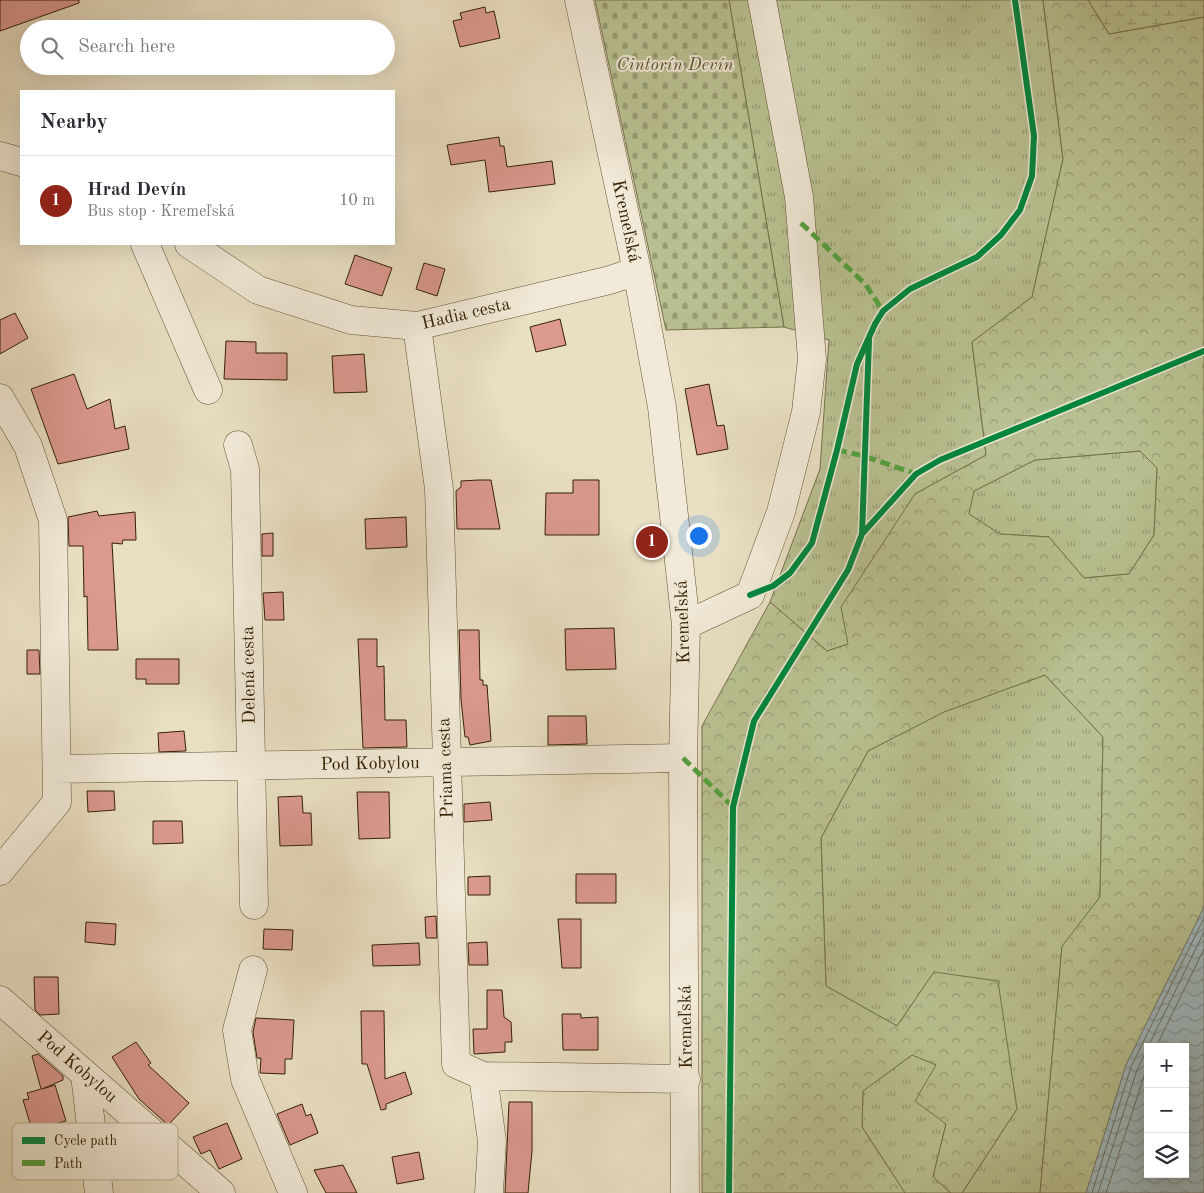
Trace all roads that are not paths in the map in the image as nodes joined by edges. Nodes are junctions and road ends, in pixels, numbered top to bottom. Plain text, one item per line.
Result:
1 (579, 0) edge
2 (762, 0) edge
3 (0, 156) edge
4 (20, 162) edge
5 (145, 245) edge
6 (190, 245) edge
7 (637, 271) junction
8 (417, 326) junction
9 (208, 390) dead end
10 (0, 398) edge
11 (238, 445) dead end
12 (686, 625) junction
13 (683, 758) junction
14 (446, 762) junction
15 (251, 766) junction
16 (57, 769) junction
17 (0, 870) edge
18 (254, 906) dead end
19 (253, 970) dead end
20 (0, 1000) edge
21 (85, 1074) junction
22 (483, 1076) junction
23 (686, 1080) junction
24 (91, 1123) edge
25 (141, 1123) edge
26 (178, 1155) edge
27 (97, 1180) edge
28 (99, 1193) edge
29 (221, 1193) edge
30 (293, 1193) edge
31 (489, 1193) edge
32 (686, 1193) edge

1 - 7 street, Kremeľská
2 - 12 street
3 - 4 street
5 - 9 street
6 - 8 street, Hadia cesta
7 - 8 street, Hadia cesta
7 - 12 street, Kremeľská
8 - 14 street, Priama cesta
10 - 16 street
11 - 15 street, Delená cesta
12 - 13 street, Kremeľská
13 - 14 street, Pod Kobylou
13 - 23 street, Kremeľská
14 - 15 street, Pod Kobylou
14 - 22 street, Priama cesta
15 - 16 street, Pod Kobylou
15 - 18 street, Delená cesta
16 - 17 street
19 - 30 street
20 - 21 street, Pod Kobylou
21 - 24 street
21 - 25 street, Pod Kobylou
22 - 23 street
22 - 31 street
23 - 32 street, Kremeľská
26 - 29 street, Pod Kobylou
27 - 28 street

